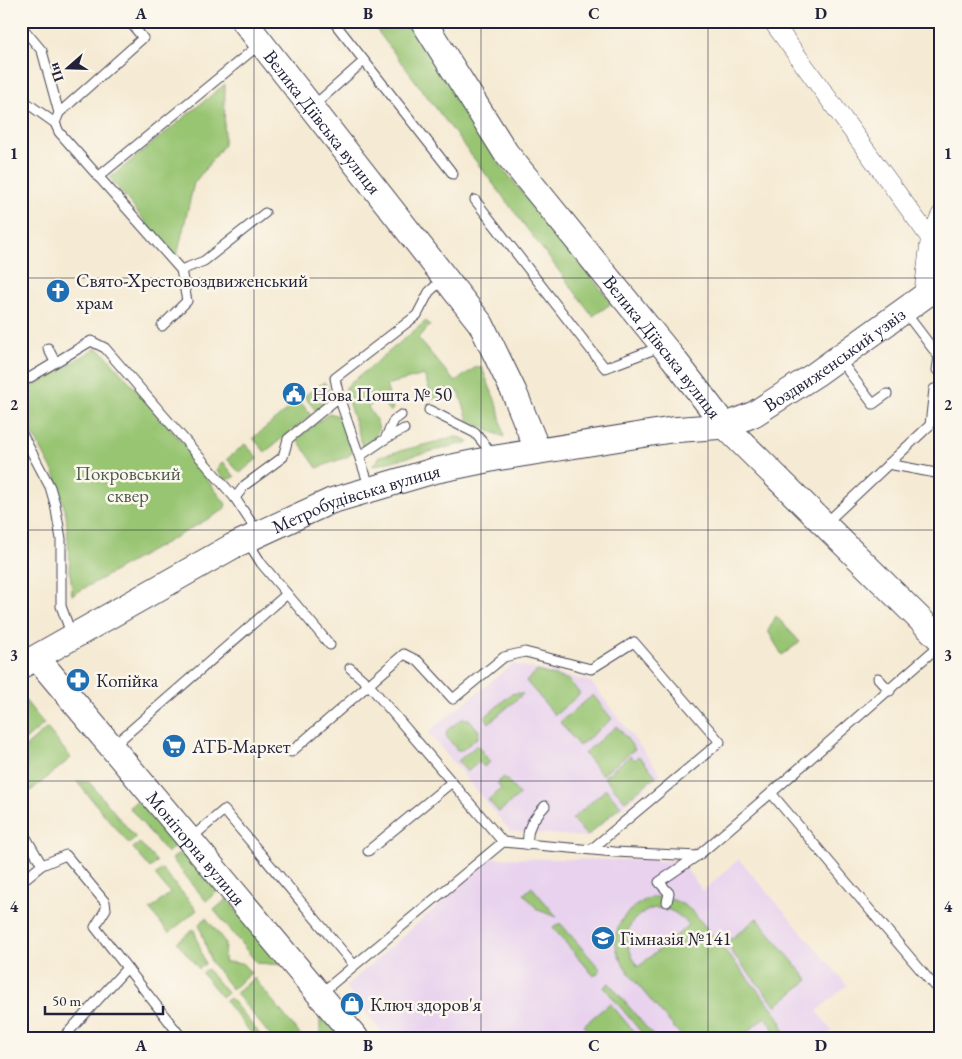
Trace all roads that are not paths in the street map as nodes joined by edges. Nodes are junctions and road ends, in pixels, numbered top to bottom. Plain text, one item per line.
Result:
1 (129, 21) edge
2 (333, 21) edge
3 (423, 21) edge
4 (772, 21) edge
5 (21, 26) edge
6 (251, 28) edge
7 (364, 61) junction
8 (21, 103) edge
9 (312, 107) junction
10 (59, 113) junction
11 (55, 124) junction
12 (453, 174) dead end
13 (98, 178) junction
14 (475, 200) dead end
15 (265, 213) dead end
16 (941, 214) edge
17 (930, 238) junction
18 (181, 270) junction
19 (446, 277) junction
20 (932, 289) edge
21 (904, 309) junction
22 (162, 326) dead end
23 (662, 346) junction
24 (48, 348) dead end
25 (940, 356) edge
26 (838, 358) junction
27 (55, 362) junction
28 (937, 370) dead end
29 (21, 383) edge
30 (934, 389) dead end
31 (887, 394) dead end
32 (338, 397) junction
33 (429, 410) dead end
34 (400, 415) dead end
35 (443, 418) junction
36 (432, 423) dead end
37 (725, 426) junction
38 (930, 426) junction
39 (941, 427) edge
40 (404, 430) dead end
41 (21, 432) edge
42 (385, 439) junction
43 (538, 451) junction
44 (360, 456) junction
45 (496, 458) junction
46 (888, 464) junction
47 (941, 474) edge
48 (370, 488) junction
49 (235, 498) junction
50 (824, 524) junction
51 (252, 536) junction
52 (286, 594) junction
53 (72, 636) junction
54 (941, 642) edge
55 (330, 645) dead end
56 (29, 662) edge
57 (350, 668) dead end
58 (878, 678) dead end
59 (369, 685) junction
60 (890, 691) junction
61 (112, 746) junction
62 (291, 752) dead end
63 (452, 782) junction
64 (771, 793) junction
65 (545, 806) dead end
66 (21, 829) edge
67 (190, 839) junction
68 (503, 842) junction
69 (528, 845) junction
70 (593, 848) junction
71 (368, 851) dead end
72 (698, 856) junction
73 (42, 865) junction
74 (21, 882) edge
75 (667, 902) dead end
76 (354, 965) junction
77 (126, 969) junction
78 (319, 994) junction
79 (941, 994) edge
80 (63, 1038) edge
81 (182, 1038) edge
82 (356, 1038) edge

1 - 10 lane
2 - 7 lane
3 - 23 main road, Велика Діївська вулиця
4 - 17 street
5 - 10 lane
6 - 9 main road, Велика Діївська вулиця
6 - 13 lane
7 - 9 lane
7 - 12 lane
8 - 11 lane
9 - 19 main road, Велика Діївська вулиця
10 - 11 lane
11 - 13 lane
13 - 18 lane
14 - 23 lane
15 - 18 lane
16 - 17 street
17 - 20 street
18 - 22 lane
19 - 32 lane
19 - 43 main road, Велика Діївська вулиця
20 - 21 main road, Воздвиженський узвіз
21 - 25 lane
21 - 26 main road, Воздвиженський узвіз
23 - 37 main road, Велика Діївська вулиця
24 - 27 lane
25 - 28 lane
26 - 31 lane
26 - 37 main road, Воздвиженський узвіз
27 - 29 lane
27 - 49 lane
30 - 38 lane
32 - 44 lane
32 - 49 lane
33 - 35 lane
34 - 42 lane
35 - 36 lane
35 - 45 lane
37 - 43 main road, Метробудівська вулиця
37 - 50 main road, Велика Діївська вулиця
38 - 39 lane
38 - 46 lane
40 - 42 lane
41 - 53 lane
42 - 44 lane
43 - 45 main road, Метробудівська вулиця
44 - 48 lane
45 - 48 main road, Метробудівська вулиця
46 - 47 lane
46 - 50 lane
48 - 51 main road, Метробудівська вулиця
49 - 51 lane
50 - 54 main road, Велика Діївська вулиця
51 - 52 lane
51 - 53 main road, Метробудівська вулиця
52 - 55 lane
52 - 61 lane
53 - 56 main road, Метробудівська вулиця
54 - 60 lane
56 - 61 main road, Моніторна вулиця
57 - 59 lane
58 - 60 lane
59 - 62 lane
59 - 63 lane
59 - 70 lane
60 - 64 lane
61 - 67 main road, Моніторна вулиця
63 - 68 lane
63 - 71 lane
64 - 72 lane
64 - 79 lane
65 - 69 lane
66 - 73 lane
67 - 76 lane
67 - 78 main road, Моніторна вулиця
68 - 69 lane
68 - 76 lane
69 - 70 lane
70 - 72 lane
72 - 75 lane
73 - 74 lane
73 - 77 lane
76 - 78 lane
77 - 80 lane
77 - 81 lane
78 - 82 main road, Моніторна вулиця

